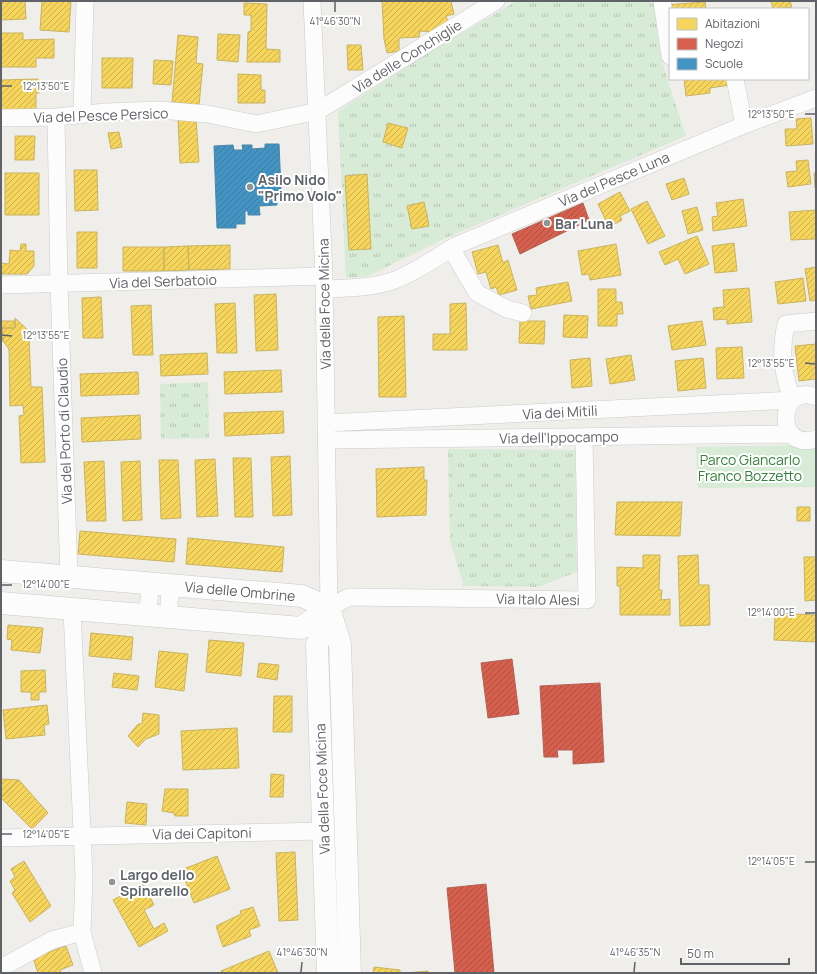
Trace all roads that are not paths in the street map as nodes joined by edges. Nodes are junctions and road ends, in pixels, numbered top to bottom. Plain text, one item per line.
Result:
1 (85, 1) edge
2 (312, 1) edge
3 (496, 1) edge
4 (662, 1) edge
5 (669, 49) edge
6 (735, 80) edge
7 (816, 98) edge
8 (318, 111) junction
9 (82, 114) junction
10 (56, 117) junction
11 (1, 118) edge
12 (744, 125) junction
13 (452, 248) junction
14 (324, 283) junction
15 (59, 284) junction
16 (1, 285) edge
17 (523, 313) dead end
18 (816, 320) edge
19 (816, 397) edge
20 (793, 400) junction
21 (327, 432) junction
22 (791, 434) junction
23 (584, 437) junction
24 (816, 439) edge
25 (1, 571) edge
26 (69, 576) junction
27 (146, 583) junction
28 (174, 586) junction
29 (1, 603) edge
30 (329, 608) junction
31 (72, 610) junction
32 (144, 615) junction
33 (171, 618) junction
34 (323, 832) junction
35 (80, 836) junction
36 (1, 838) edge
37 (82, 932) junction
38 (1, 968) edge
39 (93, 973) edge
40 (328, 973) edge
41 (350, 973) edge

1 - 9 street
2 - 8 street, Via della Foce Micina
3 - 8 street, Via delle Conchiglie
4 - 5 street
6 - 12 street
7 - 12 street, Via del Pesce Luna
8 - 9 street, Via del Pesce Persico
8 - 14 street, Via della Foce Micina
9 - 10 street, Via del Pesce Persico
10 - 11 street, Via del Pesce Persico
10 - 15 street, Via del Porto di Claudio
12 - 13 street, Via del Pesce Luna
13 - 14 street, Via del Pesce Luna
13 - 17 street
14 - 15 street, Via del Serbatoio
14 - 21 street, Via della Foce Micina
15 - 16 street, Via del Serbatoio
15 - 26 street, Via del Porto di Claudio
18 - 20 street
19 - 20 street, Via dei Mitili
20 - 21 street, Via dei Mitili
20 - 22 street
21 - 23 street, Via dell'Ippocampo
21 - 30 street, Via della Foce Micina
22 - 23 street, Via dell'Ippocampo
22 - 24 street, Via dell'Ippocampo
23 - 30 street, Via Italo Alesi
25 - 26 street, Via delle Ombrine
26 - 27 street, Via delle Ombrine
27 - 28 street, Via delle Ombrine
27 - 32 street
28 - 30 street, Via delle Ombrine
28 - 33 street, Via delle Ombrine
29 - 31 street
30 - 33 street
30 - 34 street, Via della Foce Micina
30 - 41 street, Via della Foce Micina
31 - 32 street
31 - 35 street
32 - 33 street
34 - 35 street, Via dei Capitoni
34 - 40 street, Via della Foce Micina
35 - 36 street, Via dei Capitoni
35 - 37 street
37 - 38 street
37 - 39 street

